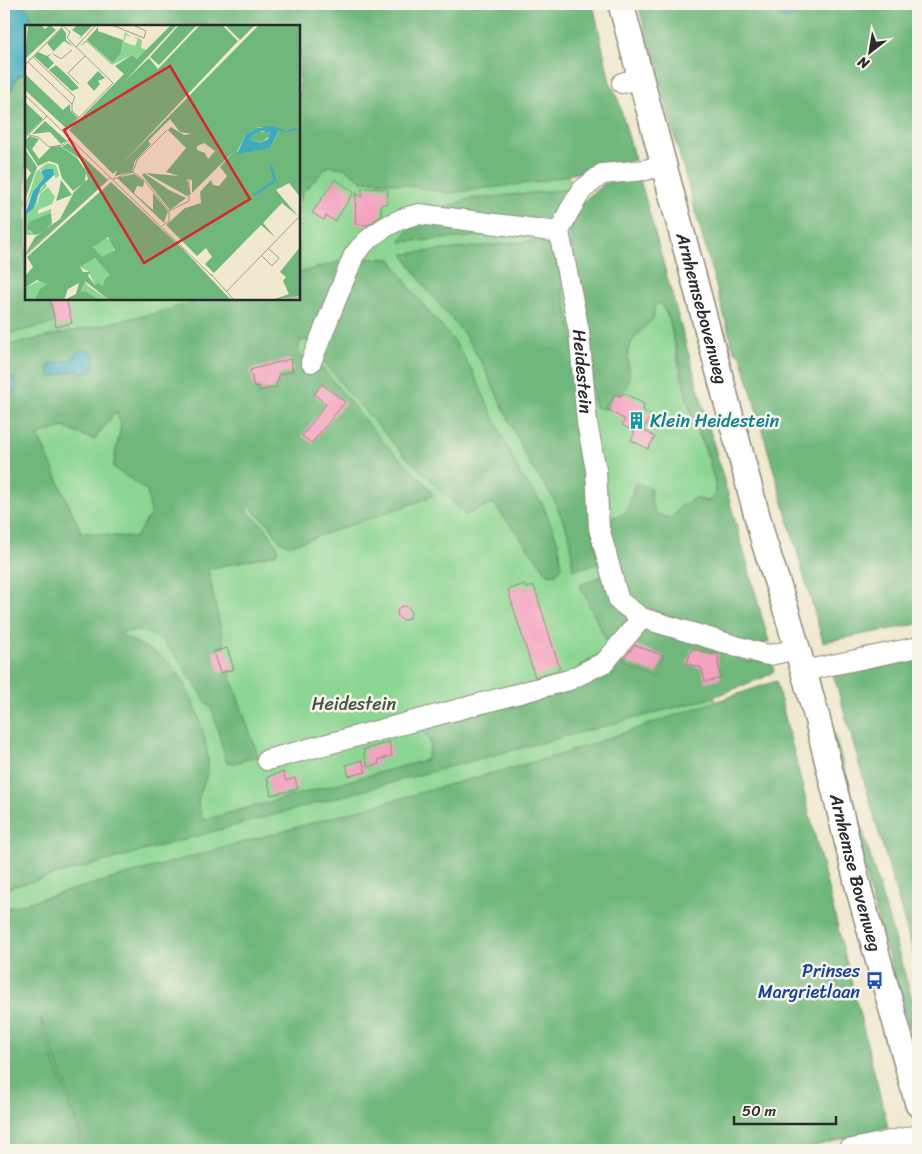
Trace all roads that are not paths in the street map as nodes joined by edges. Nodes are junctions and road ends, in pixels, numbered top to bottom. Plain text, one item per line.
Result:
1 (621, 4) edge
2 (664, 165) junction
3 (559, 232) junction
4 (311, 362) dead end
5 (642, 618) junction
6 (918, 647) edge
7 (800, 660) junction
8 (266, 760) dead end
9 (914, 1069) edge
10 (918, 1104) edge
11 (918, 1135) edge
12 (848, 1150) edge

1 - 2 main road, Arnhemsebovenweg
2 - 3 street
2 - 7 main road, Arnhemsebovenweg
3 - 4 street
3 - 5 street, Heidestein
5 - 7 street, Heidestein
5 - 8 street
6 - 7 street, Heidestein
7 - 9 main road, Arnhemse Bovenweg
9 - 10 main road, Arnhemse Bovenweg
11 - 12 street

